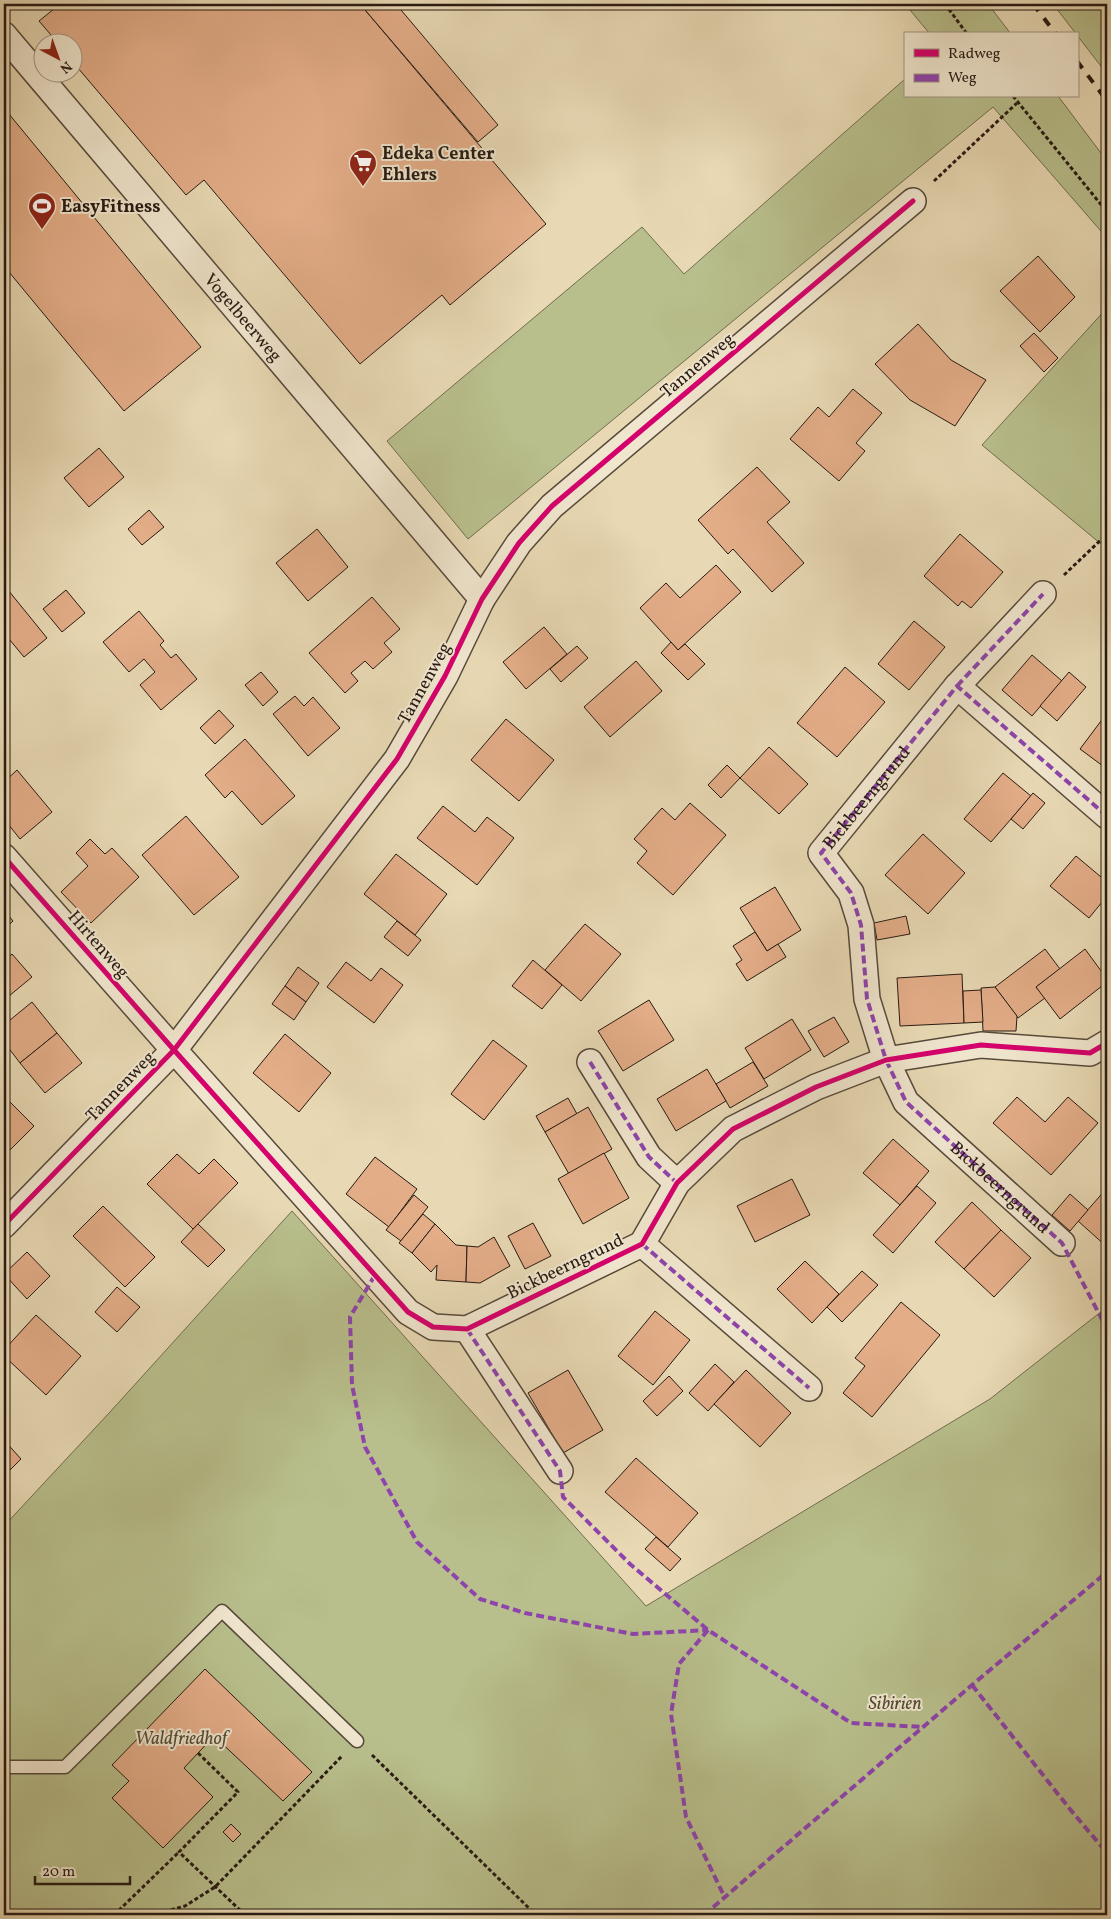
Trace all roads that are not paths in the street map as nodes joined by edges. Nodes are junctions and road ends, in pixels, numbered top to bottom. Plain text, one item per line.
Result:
1 (4, 36) edge
2 (913, 201) road end
3 (1043, 594) road end
4 (482, 599) junction
5 (957, 686) junction
6 (1107, 816) edge
7 (4, 856) edge
8 (1107, 1043) edge
9 (174, 1050) junction
10 (886, 1060) junction
11 (590, 1062) dead end
12 (678, 1183) junction
13 (4, 1225) edge
14 (1062, 1243) dead end
15 (642, 1244) junction
16 (467, 1330) junction
17 (808, 1388) dead end
18 (560, 1471) dead end
19 (357, 1741) road end
20 (4, 1767) edge

1 - 4 street, Vogelbeerweg
2 - 4 street, Tannenweg
3 - 5 street, Bickbeerngrund
4 - 9 street, Tannenweg
5 - 6 street
5 - 10 street, Bickbeerngrund
7 - 9 street, Hirtenweg
8 - 10 street, Bickbeerngrund
9 - 13 street, Tannenweg
9 - 16 street
10 - 12 street, Bickbeerngrund
10 - 14 street, Bickbeerngrund
11 - 12 street
12 - 15 street, Bickbeerngrund
15 - 16 street, Bickbeerngrund
15 - 17 street, Bickbeerngrund
16 - 18 street
19 - 20 lane

